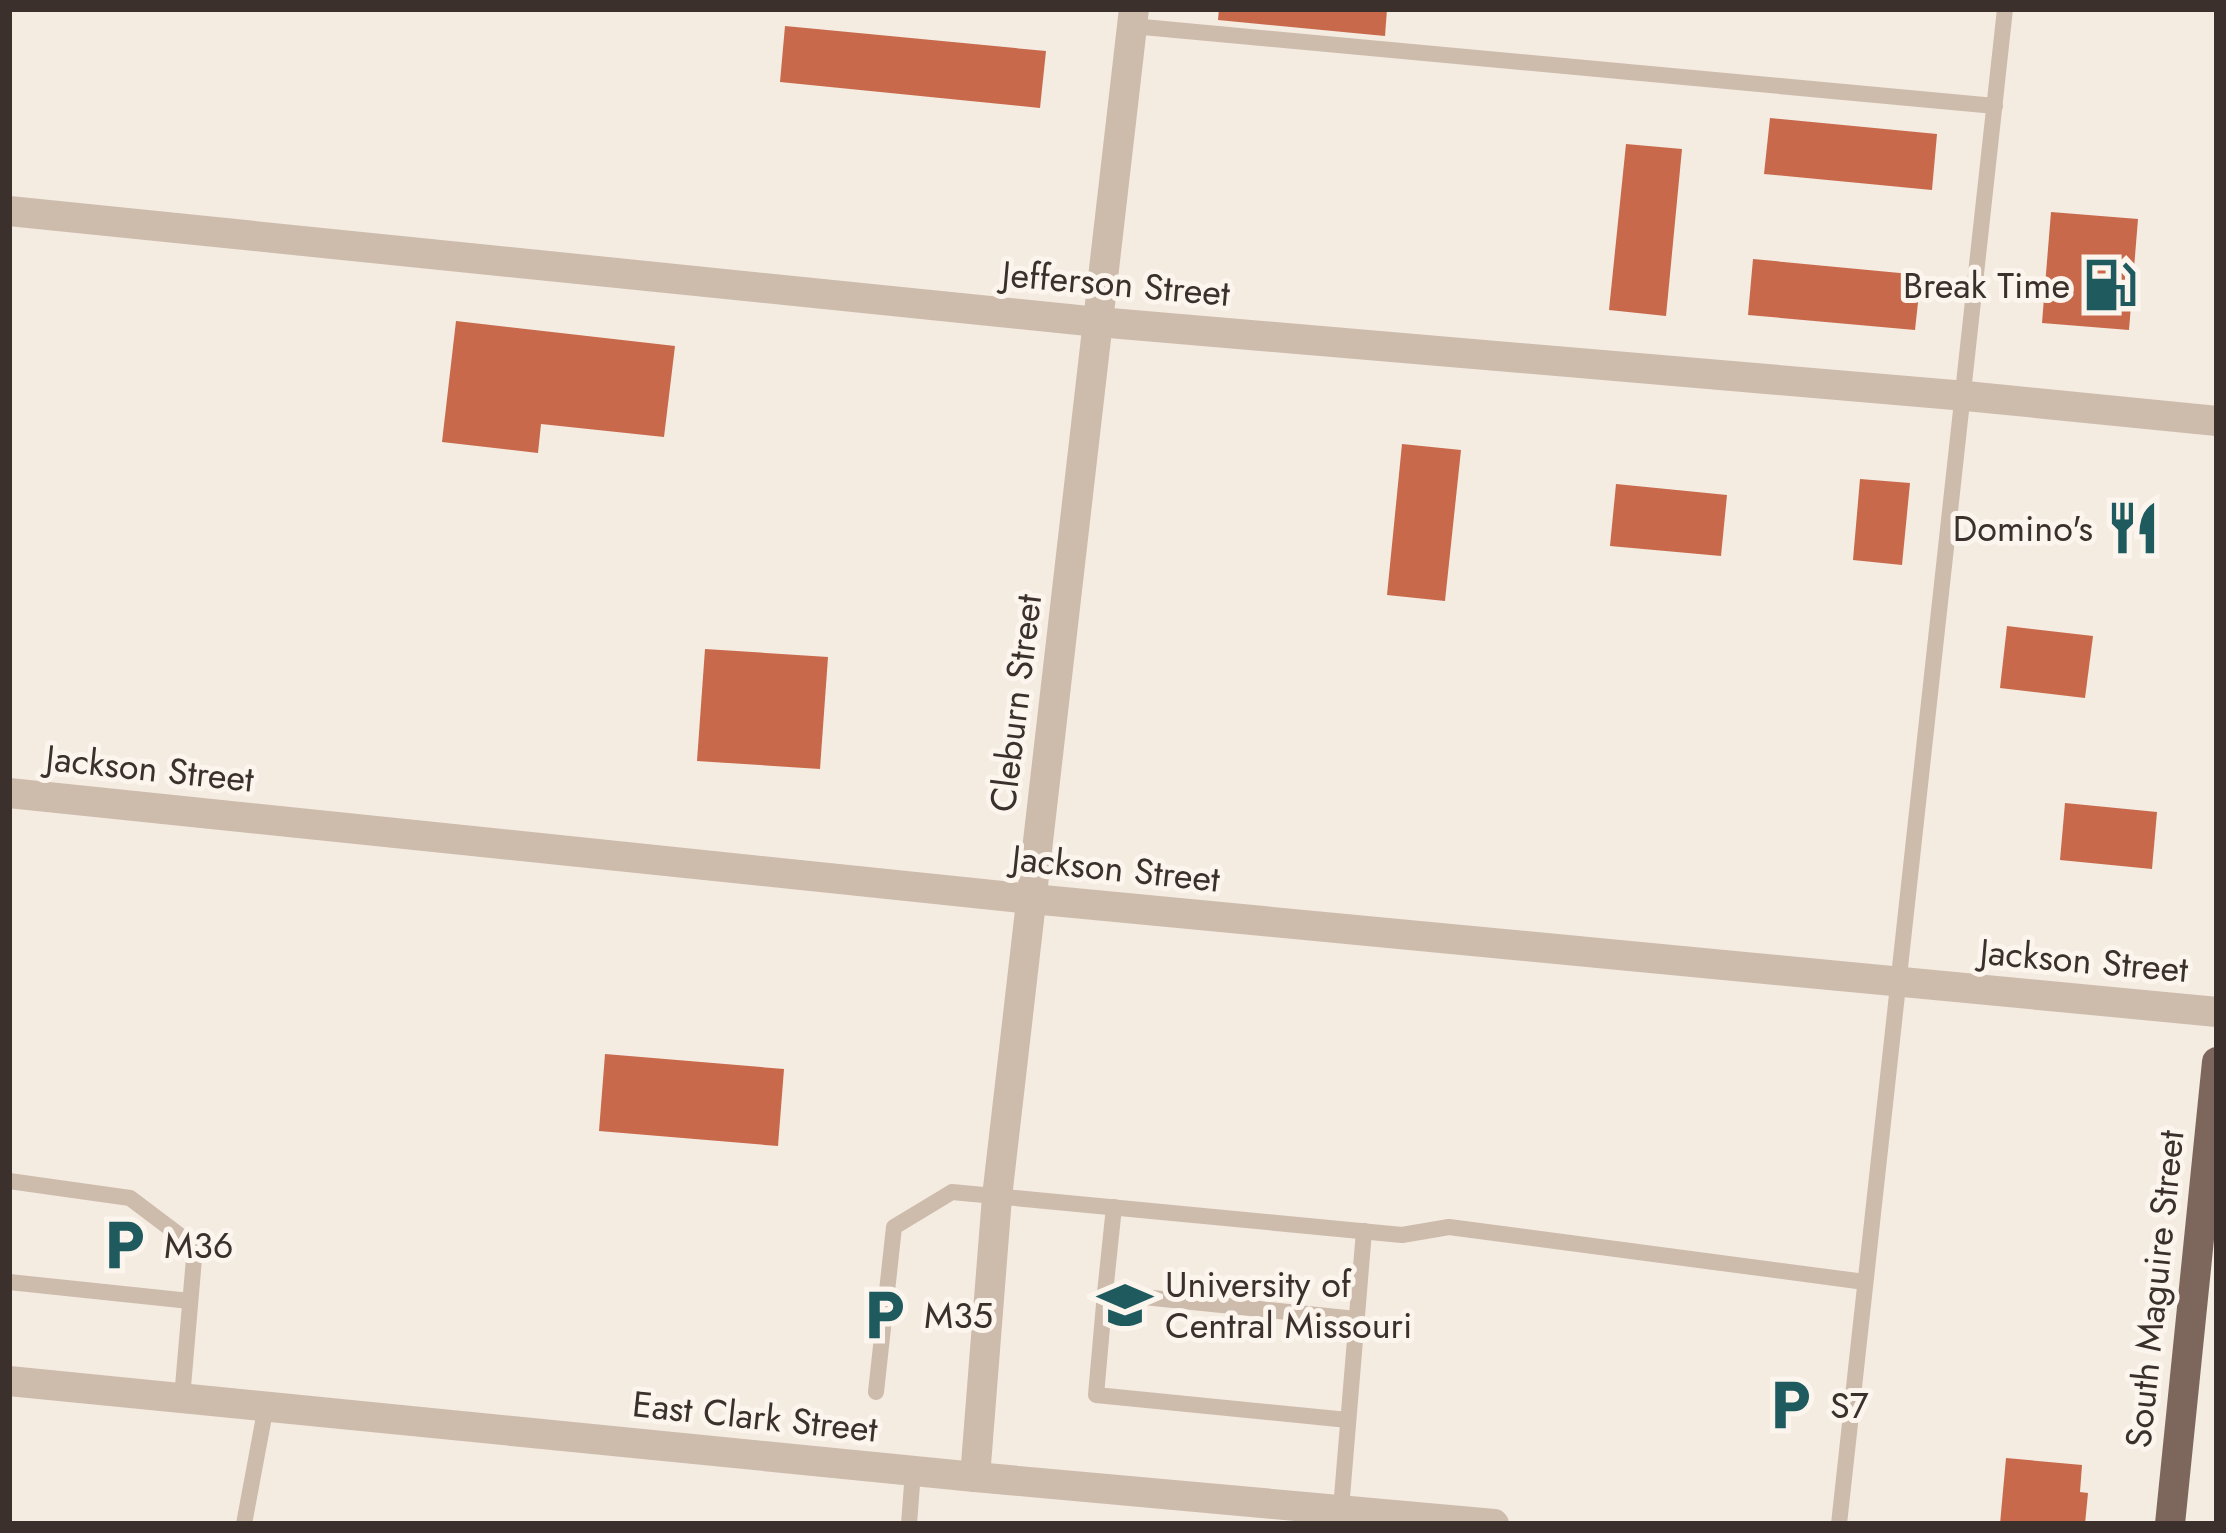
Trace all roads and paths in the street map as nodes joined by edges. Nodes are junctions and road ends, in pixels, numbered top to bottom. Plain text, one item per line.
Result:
1 (2006, 9) edge
2 (1133, 17) edge
3 (1995, 106) junction
4 (9, 211) edge
5 (1098, 322) junction
6 (1966, 396) junction
7 (2217, 422) edge
8 (9, 793) edge
9 (1032, 899) junction
10 (1897, 981) junction
11 (2217, 1012) edge
12 (2217, 1062) edge
13 (9, 1181) edge
14 (997, 1197) junction
15 (1114, 1207) junction
16 (1364, 1231) junction
17 (9, 1282) edge
18 (1865, 1282) junction
19 (1105, 1293) junction
20 (190, 1301) junction
21 (1356, 1319) junction
22 (9, 1381) edge
23 (876, 1392) dead end
24 (182, 1398) junction
25 (266, 1406) junction
26 (1348, 1420) junction
27 (913, 1471) junction
28 (975, 1478) junction
29 (1341, 1509) junction
30 (244, 1524) edge
31 (909, 1524) edge
32 (1494, 1524) edge
33 (1839, 1524) edge
34 (2170, 1524) edge

1 - 3 lane
2 - 3 lane
2 - 5 street, Cleburn Street
3 - 6 lane
4 - 5 street, Jefferson Street
5 - 6 street, Jefferson Street
5 - 9 street, Cleburn Street
6 - 7 street, Jefferson Street
6 - 10 lane
8 - 9 street, Jackson Street
9 - 10 street, Jackson Street
9 - 14 street, Cleburn Street
10 - 11 street, Jackson Street
10 - 18 lane
12 - 34 main road, South Maguire Street
13 - 20 lane
14 - 15 lane
14 - 23 lane
14 - 28 street, Cleburn Street
15 - 16 lane
15 - 19 lane
16 - 18 lane
16 - 21 lane
17 - 20 lane
18 - 33 lane
19 - 21 lane
19 - 26 lane
20 - 24 lane
21 - 26 lane
22 - 24 street, East Clark Street
24 - 25 street, East Clark Street
25 - 27 street, East Clark Street
25 - 30 lane
26 - 29 lane
27 - 28 street, East Clark Street
27 - 31 lane
28 - 29 street, East Clark Street
29 - 32 street, East Clark Street

